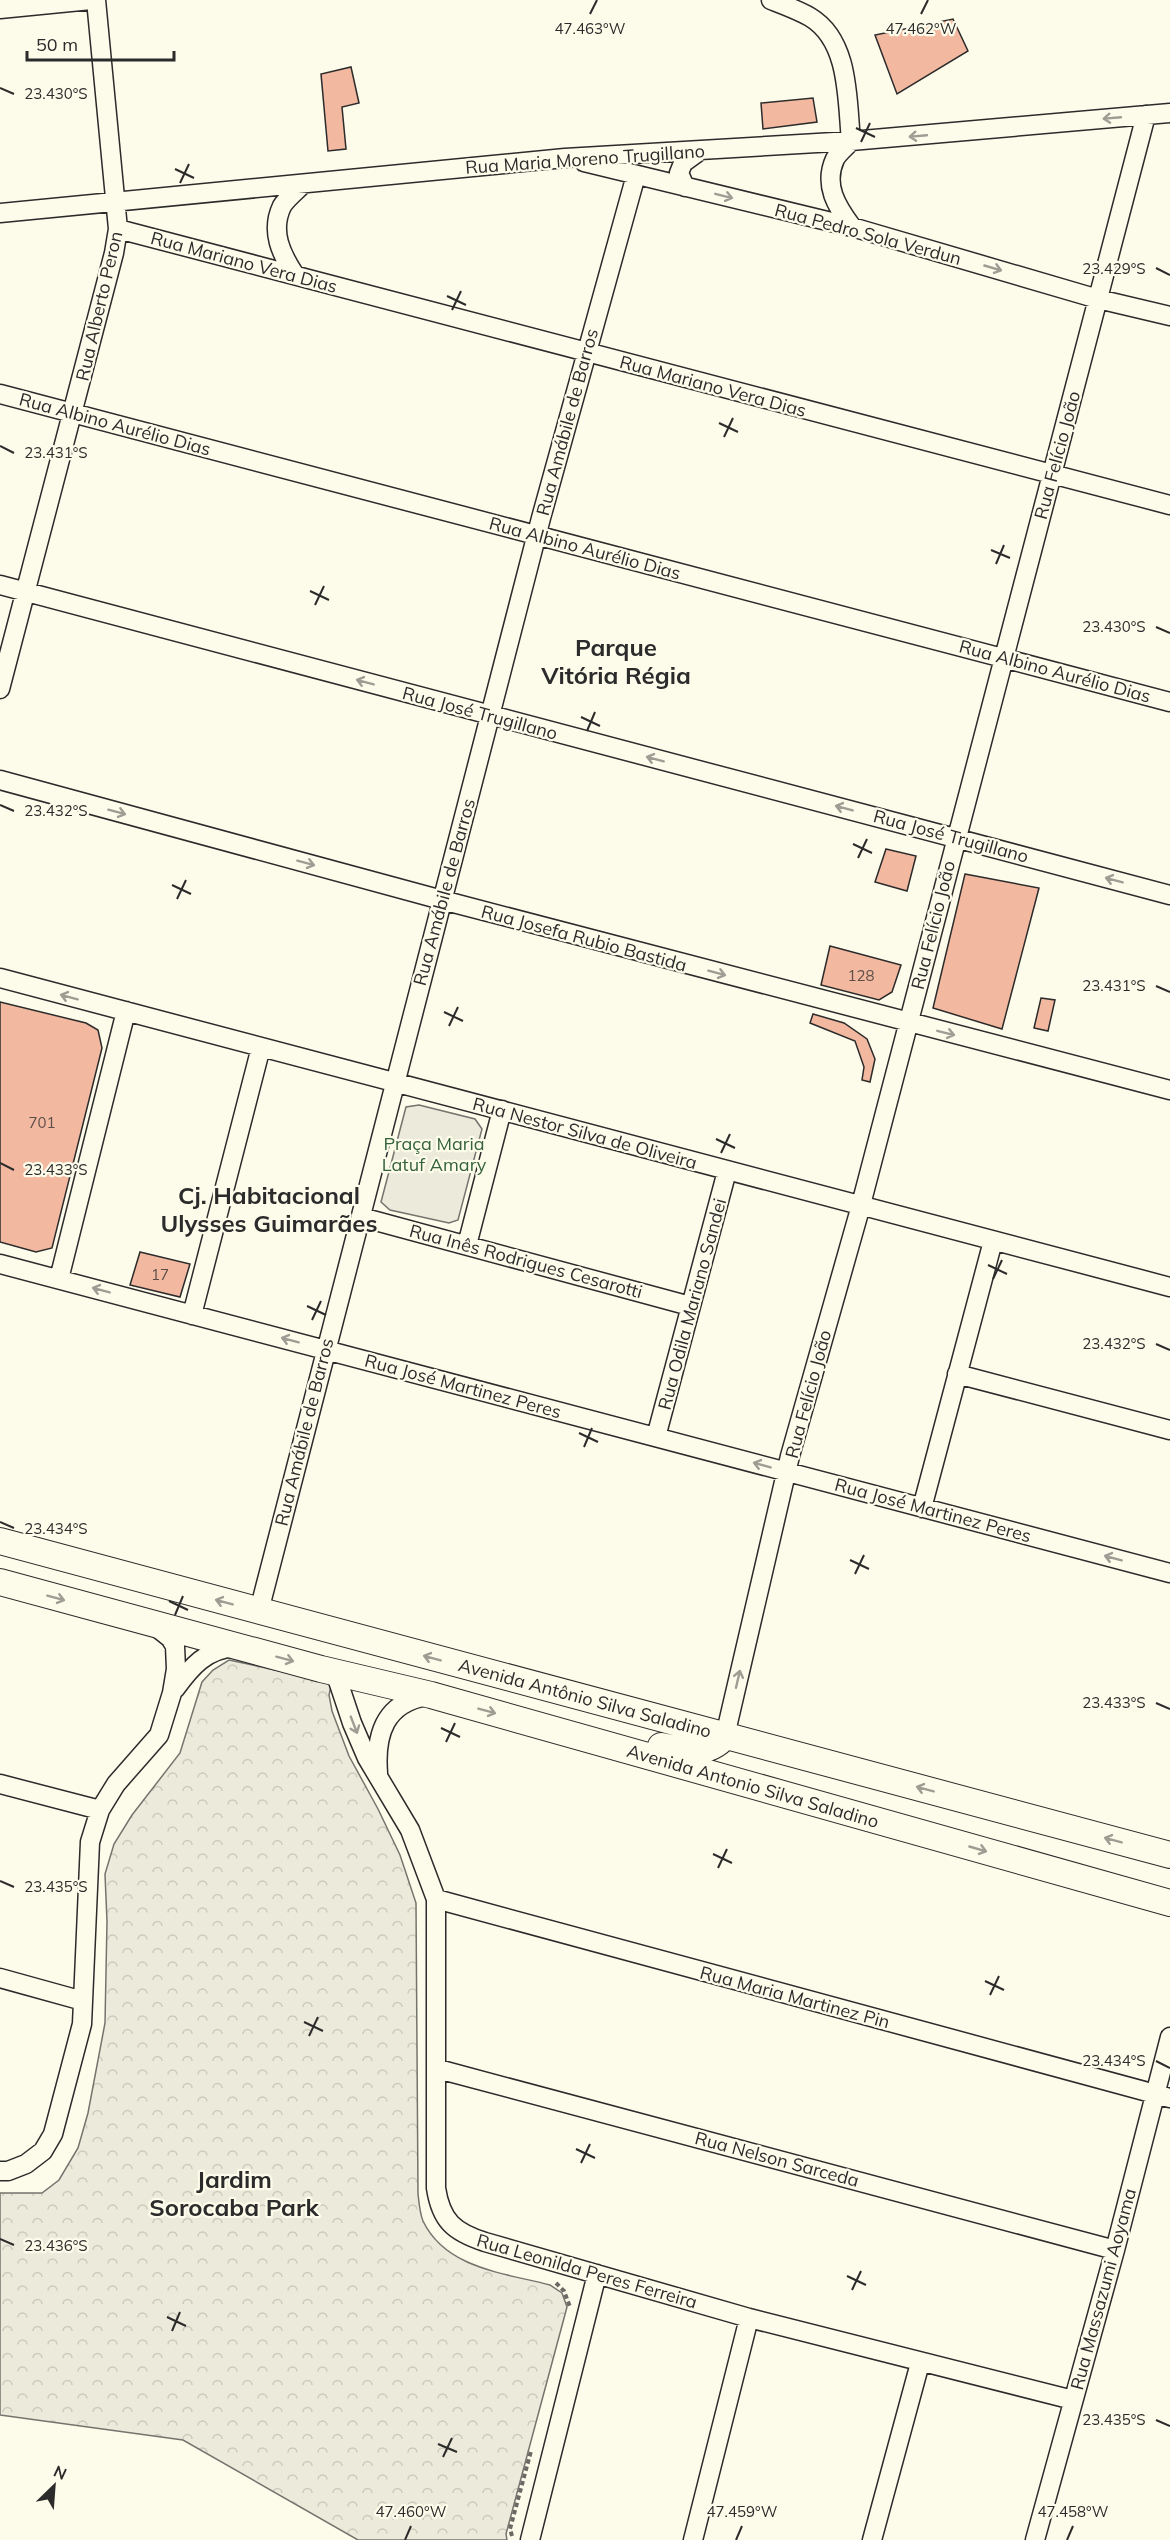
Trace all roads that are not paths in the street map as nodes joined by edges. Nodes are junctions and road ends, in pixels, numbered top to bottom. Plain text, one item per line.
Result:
1 (91, 0) edge
2 (96, 0) edge
3 (771, 0) edge
4 (0, 9) edge
5 (1170, 113) edge
6 (1146, 115) junction
7 (851, 141) junction
8 (700, 150) junction
9 (565, 158) junction
10 (636, 175) junction
11 (302, 185) junction
12 (685, 186) junction
13 (116, 201) junction
14 (0, 213) edge
15 (852, 227) junction
16 (118, 229) junction
17 (295, 275) junction
18 (1098, 298) junction
19 (1170, 316) edge
20 (585, 353) junction
21 (0, 393) edge
22 (74, 413) junction
23 (1052, 474) junction
24 (1170, 505) edge
25 (537, 536) junction
26 (0, 585) edge
27 (25, 592) junction
28 (1004, 657) junction
29 (0, 689) edge
30 (1170, 702) edge
31 (490, 716) junction
32 (0, 780) edge
33 (956, 837) junction
34 (1170, 895) edge
35 (442, 900) junction
36 (0, 978) edge
37 (126, 1011) junction
38 (908, 1023) junction
39 (261, 1047) junction
40 (395, 1082) junction
41 (1170, 1090) edge
42 (502, 1110) junction
43 (727, 1171) junction
44 (861, 1205) junction
45 (361, 1217) junction
46 (993, 1241) junction
47 (466, 1245) junction
48 (0, 1264) edge
49 (59, 1279) junction
50 (1170, 1287) edge
51 (690, 1306) junction
52 (192, 1315) junction
53 (325, 1349) junction
54 (957, 1374) junction
55 (1170, 1431) edge
56 (656, 1437) junction
57 (788, 1472) junction
58 (922, 1508) junction
59 (0, 1541) edge
60 (1170, 1573) edge
61 (0, 1582) edge
62 (259, 1611) junction
63 (151, 1623) junction
64 (237, 1647) junction
65 (335, 1672) junction
66 (172, 1693) junction
67 (430, 1695) junction
68 (519, 1720) junction
69 (725, 1736) junction
70 (378, 1775) junction
71 (0, 1784) edge
72 (100, 1810) junction
73 (1170, 1855) edge
74 (436, 1899) junction
75 (1170, 1903) edge
76 (0, 1978) edge
77 (83, 2001) junction
78 (1170, 2037) edge
79 (438, 2069) junction
80 (1162, 2097) edge
81 (0, 2171) edge
82 (1115, 2250) junction
83 (597, 2274) junction
84 (749, 2318) junction
85 (920, 2363) junction
86 (1073, 2400) junction
87 (530, 2540) edge
88 (693, 2540) edge
89 (872, 2540) edge
90 (1035, 2540) edge

1 - 4 street
2 - 13 street, Rua Alberto Peron
3 - 7 street
5 - 6 street, Rua Maria Moreno Trugillano
6 -> 7 street, Rua Maria Moreno Trugillano
6 - 18 street, Rua Felício João
7 - 8 street, Rua Maria Moreno Trugillano
7 - 15 street
8 - 9 street, Rua Maria Moreno Trugillano
8 - 12 street
9 - 10 street, Rua Pedro Sola Verdun
9 - 11 street, Rua Maria Moreno Trugillano
10 - 12 street, Rua Pedro Sola Verdun
10 - 20 street, Rua Amábile de Barros
11 - 13 street, Rua Maria Moreno Trugillano
11 - 17 street
12 -> 15 street, Rua Pedro Sola Verdun
13 - 14 street, Rua Maria Moreno Trugillano
13 - 16 street, Rua Alberto Peron
15 -> 18 street, Rua Pedro Sola Verdun
16 - 17 street, Rua Mariano Vera Dias
16 - 22 street, Rua Alberto Peron
17 - 20 street, Rua Mariano Vera Dias
18 - 19 street, Rua Pedro Sola Verdun
18 - 23 street, Rua Felício João
20 - 23 street, Rua Mariano Vera Dias
20 - 25 street, Rua Amábile de Barros
21 - 22 street, Rua Albino Aurélio Dias
22 - 25 street, Rua Albino Aurélio Dias
22 - 27 street, Rua Alberto Peron
23 - 24 street, Rua Mariano Vera Dias
23 - 28 street, Rua Felício João
25 - 28 street, Rua Albino Aurélio Dias
25 - 31 street, Rua Amábile de Barros
26 - 27 street, Rua José Trugillano
27 - 29 street, Rua Alberto Peron
31 -> 27 street, Rua José Trugillano
28 - 30 street, Rua Albino Aurélio Dias
28 - 33 street, Rua Felício João
33 -> 31 street, Rua José Trugillano
31 - 35 street, Rua Amábile de Barros
32 -> 35 street, Rua Josefa Rubio Bastida
34 -> 33 street, Rua José Trugillano
33 - 38 street, Rua Felício João
35 -> 38 street, Rua Josefa Rubio Bastida
35 - 40 street, Rua Amábile de Barros
37 -> 36 street, Rua Nestor Silva de Oliveira
37 - 39 street, Rua Nestor Silva de Oliveira
37 - 49 street
38 -> 41 street, Rua Josefa Rubio Bastida
38 - 44 street, Rua Felício João
39 - 40 street, Rua Nestor Silva de Oliveira
39 - 52 street
40 - 42 street, Rua Nestor Silva de Oliveira
40 - 45 street, Rua Amábile de Barros
42 - 43 street, Rua Nestor Silva de Oliveira
42 - 47 street
43 - 44 street, Rua Nestor Silva de Oliveira
43 - 51 street, Rua Odila Mariano Sandei
44 - 46 street, Rua Nestor Silva de Oliveira
44 - 57 street, Rua Felício João
45 - 47 street, Rua Inês Rodrigues Cesarotti
45 - 53 street, Rua Amábile de Barros
46 - 50 street, Rua Nestor Silva de Oliveira
46 - 54 street
47 - 51 street, Rua Inês Rodrigues Cesarotti
48 - 49 street, Rua José Martinez Peres
52 -> 49 street, Rua José Martinez Peres
51 - 56 street, Rua Odila Mariano Sandei
53 -> 52 street, Rua José Martinez Peres
53 - 56 street, Rua José Martinez Peres
53 - 62 street, Rua Amábile de Barros
54 - 55 street
54 - 58 street
57 -> 56 street, Rua José Martinez Peres
57 - 58 street, Rua José Martinez Peres
69 -> 57 street, Rua Felício João
60 -> 58 street, Rua José Martinez Peres
62 -> 59 main road, Avenida Antônio Silva Saladino
61 -> 63 main road
69 -> 62 main road, Avenida Antônio Silva Saladino
63 - 64 main road
63 - 66 street
64 -> 65 main road
64 - 66 street
65 - 67 main road, Avenida Antonio Silva Saladino
65 -> 70 street, Rua Leonilda Peres Ferreira
66 - 72 street
67 -> 68 main road, Avenida Antonio Silva Saladino
67 - 70 street
68 - 69 main road
68 -> 75 main road, Avenida Antonio Silva Saladino
73 -> 69 main road, Avenida Antônio Silva Saladino
70 - 74 street, Rua Leonilda Peres Ferreira
71 - 72 street
72 - 77 street
74 - 79 street, Rua Leonilda Peres Ferreira
74 - 80 street, Rua Maria Martinez Pin
76 - 77 street
77 - 81 street
78 - 80 street, Rua Massazumi Aoyama
79 - 82 street, Rua Nelson Sarceda
79 - 83 street, Rua Leonilda Peres Ferreira
80 - 82 street, Rua Massazumi Aoyama
82 - 86 street, Rua Massazumi Aoyama
83 - 84 street, Rua Leonilda Peres Ferreira
83 - 87 street
84 - 85 street, Rua Leonilda Peres Ferreira
84 - 88 street
85 - 86 street, Rua Leonilda Peres Ferreira
85 - 89 street
86 - 90 street, Rua Massazumi Aoyama

